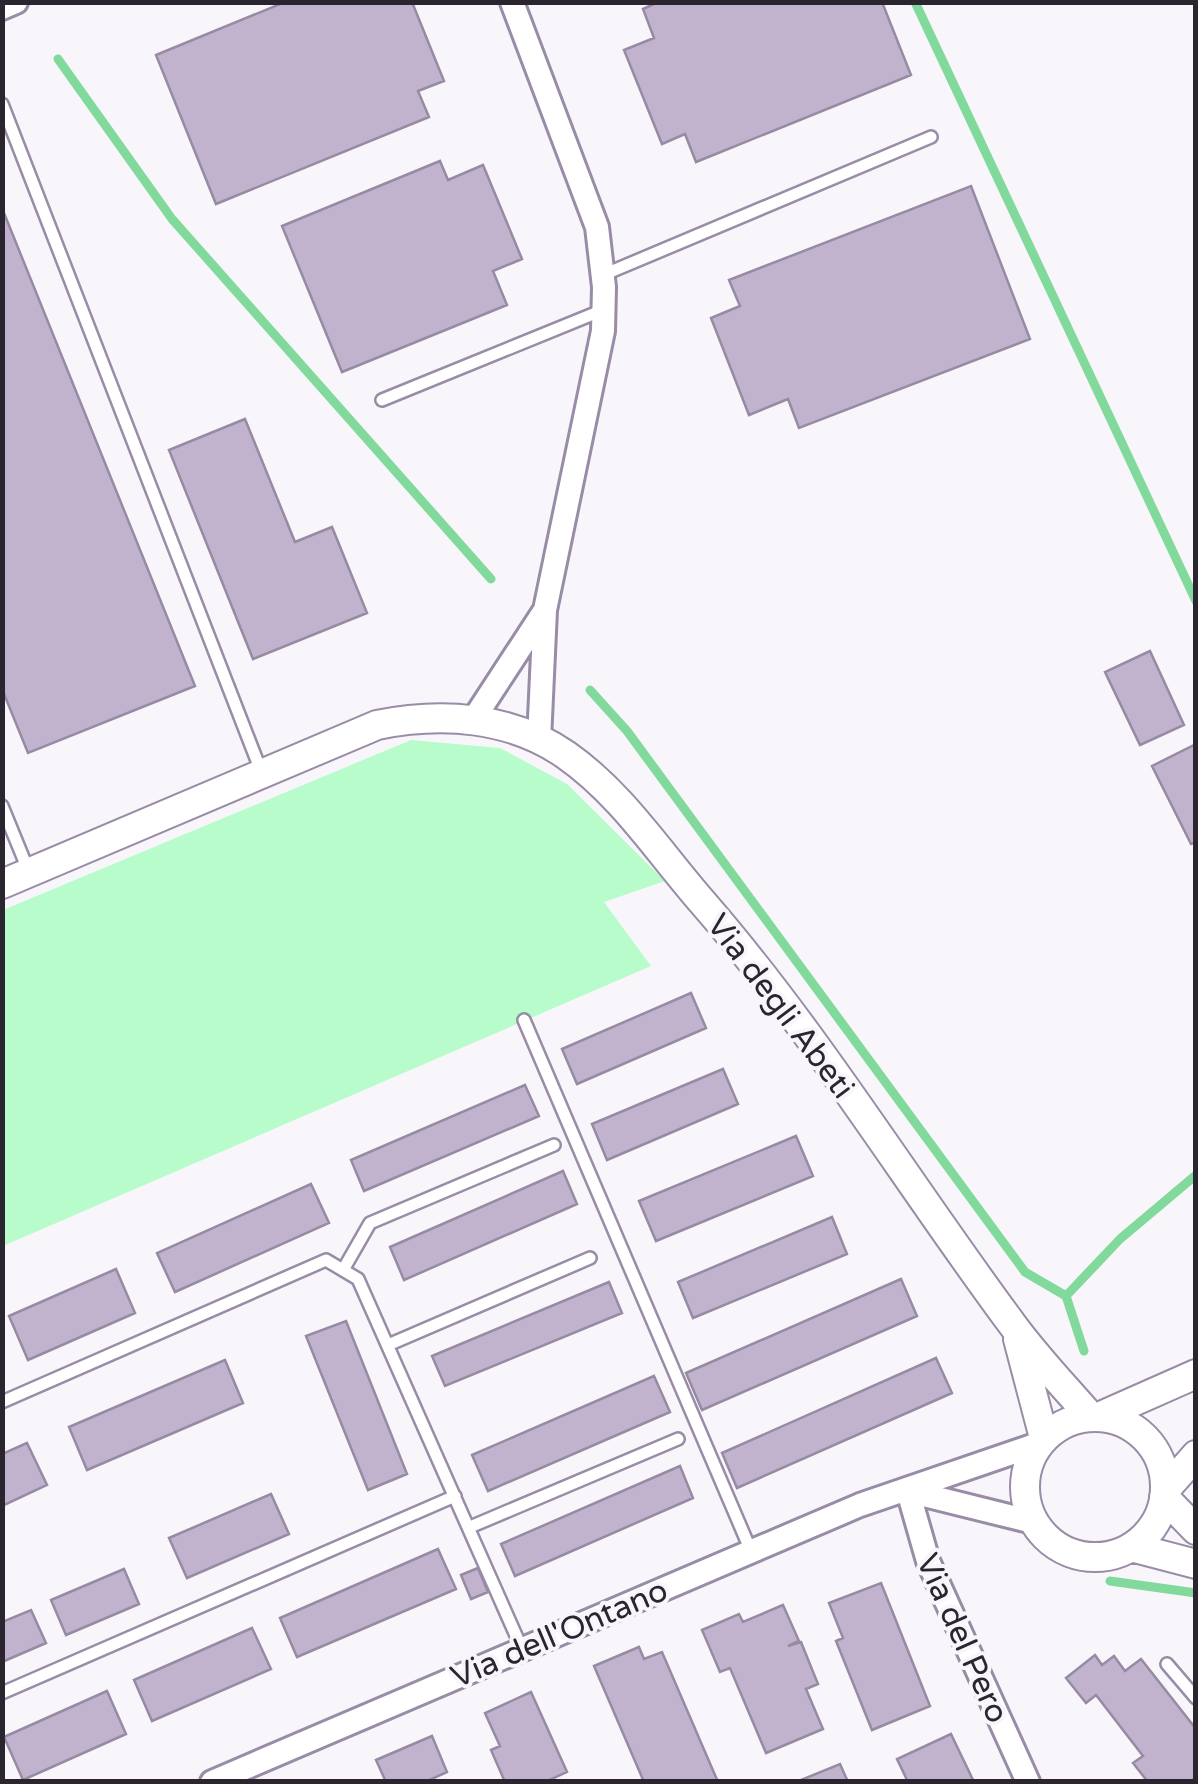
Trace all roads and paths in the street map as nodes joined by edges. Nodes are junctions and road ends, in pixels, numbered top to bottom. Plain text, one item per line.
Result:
1 (16, 2) edge
2 (512, 2) edge
3 (2, 8) edge
4 (2, 104) edge
5 (931, 137) dead end
6 (603, 275) junction
7 (603, 310) junction
8 (382, 400) dead end
9 (545, 610) junction
10 (473, 720) junction
11 (539, 740) junction
12 (262, 774) junction
13 (2, 806) edge
14 (29, 873) junction
15 (2, 884) edge
16 (524, 1020) dead end
17 (554, 1144) dead end
18 (590, 1258) dead end
19 (343, 1270) junction
20 (1014, 1328) junction
21 (388, 1346) junction
22 (1196, 1374) edge
23 (2, 1402) edge
24 (1096, 1416) junction
25 (678, 1439) dead end
26 (1041, 1441) junction
27 (1196, 1455) edge
28 (908, 1491) junction
29 (1165, 1493) junction
30 (455, 1496) junction
31 (1033, 1522) junction
32 (470, 1528) junction
33 (1196, 1530) edge
34 (1131, 1548) junction
35 (751, 1551) junction
36 (1196, 1564) edge
37 (522, 1649) junction
38 (1168, 1664) dead end
39 (2, 1694) edge
40 (1196, 1698) edge
41 (212, 1782) edge
42 (1028, 1782) edge

1 - 3 street
2 - 6 street
4 - 12 lane
5 - 6 lane
6 - 7 street
7 - 8 lane
7 - 9 street
9 - 10 street
9 - 11 street
10 - 11 street, Via degli Abeti
10 - 12 street, Via degli Abeti
11 - 20 street, Via degli Abeti
12 - 14 street, Via degli Abeti
13 - 14 lane
14 - 15 street, Via degli Abeti
16 - 35 lane
17 - 19 lane
18 - 21 lane
19 - 21 lane
19 - 23 lane
20 - 24 street, Via degli Abeti
20 - 26 street, Via degli Abeti
21 - 30 lane
22 - 24 street
24 - 26 street
24 - 29 street
25 - 32 lane
26 - 28 street, Via dell'Ontano
26 - 31 street
27 - 29 street
28 - 31 street
28 - 35 street, Via dell'Ontano
28 - 42 street, Via del Pero
29 - 33 street
29 - 34 street
30 - 32 lane
30 - 39 lane
31 - 34 street
32 - 37 lane
34 - 36 street
35 - 37 street, Via dell'Ontano
37 - 41 street, Via dell'Ontano
38 - 40 lane

